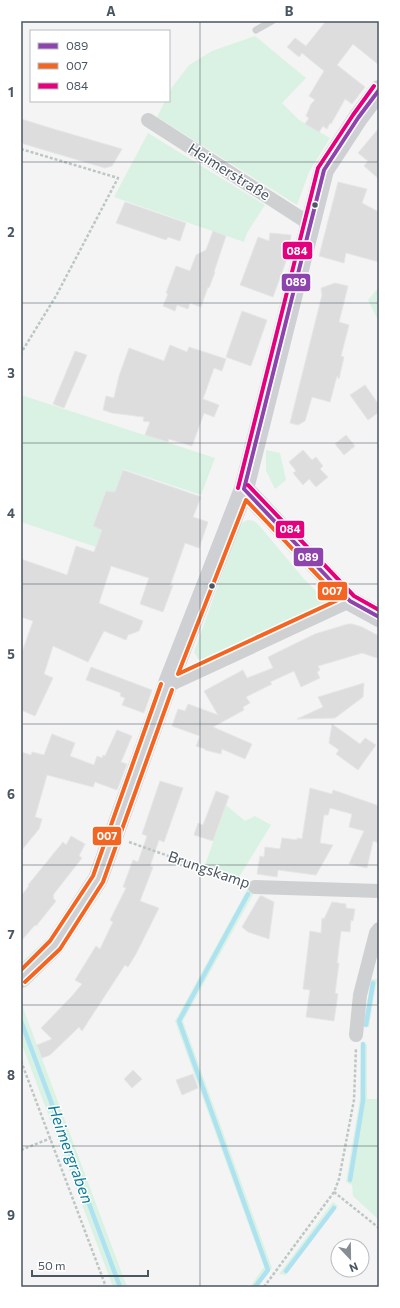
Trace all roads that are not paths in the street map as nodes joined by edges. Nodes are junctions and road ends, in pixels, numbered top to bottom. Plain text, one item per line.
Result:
1 (272, 21) edge
2 (256, 30) dead end
3 (379, 90) edge
4 (148, 120) dead end
5 (310, 224) junction
6 (244, 489) junction
7 (350, 601) junction
8 (379, 617) edge
9 (167, 686) junction
10 (255, 887) road end
11 (379, 891) edge
12 (379, 929) edge
13 (21, 978) edge
14 (356, 1035) road end

1 - 2 lane
3 - 5 street
4 - 5 street, Heimerstraße
5 - 6 street
6 - 7 street
6 - 9 street
7 - 8 street
7 - 9 street
9 - 13 street
10 - 11 street, Brungskamp
12 - 14 street

